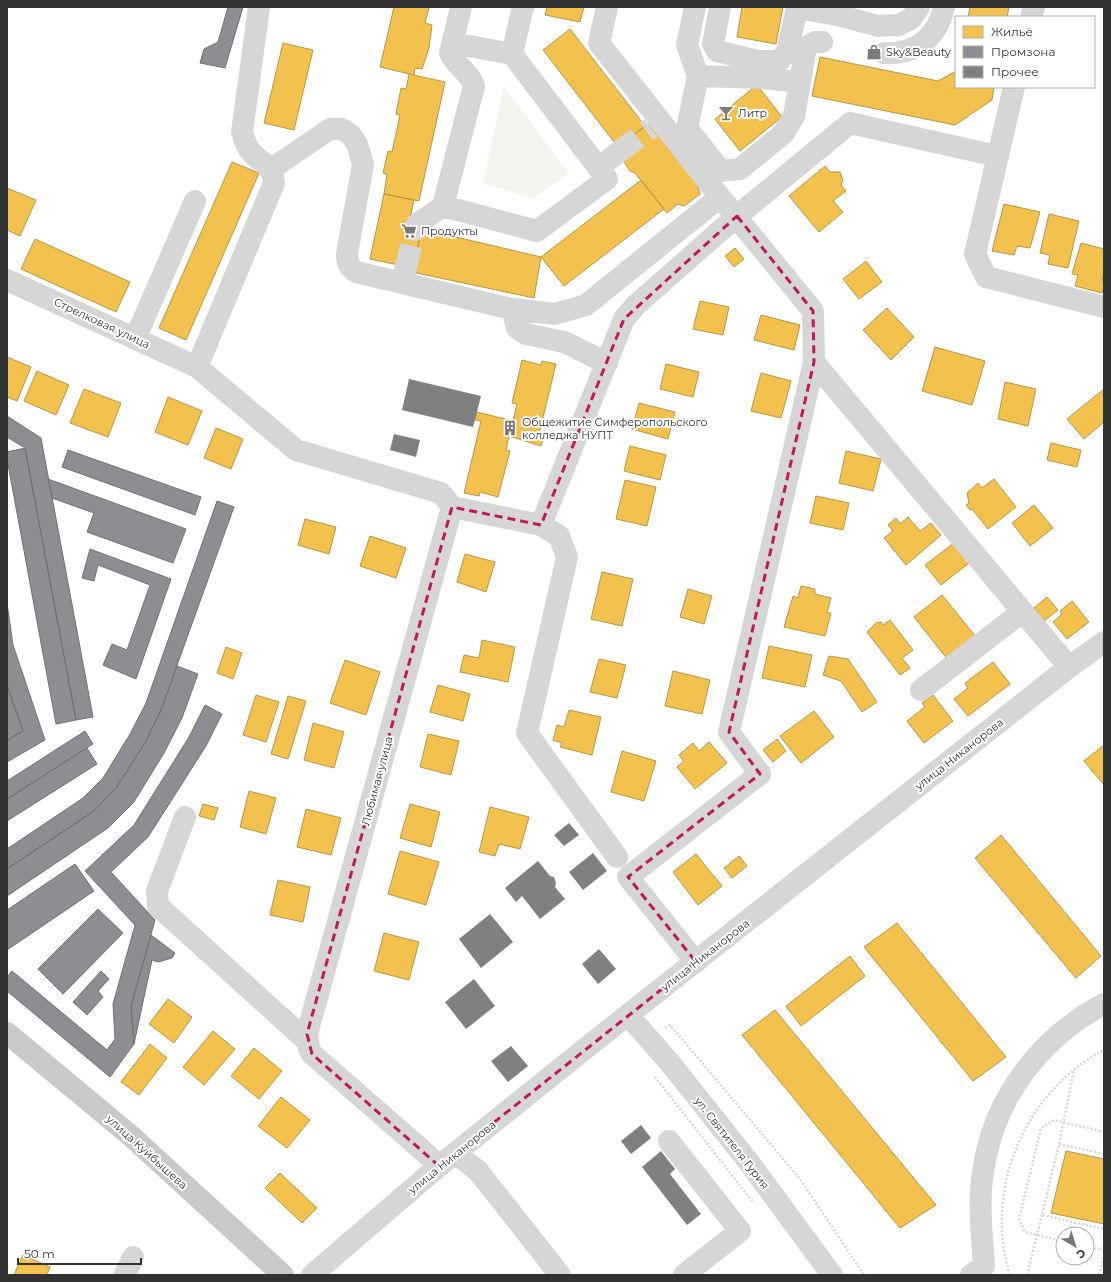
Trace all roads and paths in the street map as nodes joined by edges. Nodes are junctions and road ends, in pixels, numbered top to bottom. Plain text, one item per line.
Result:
1 (259, 7) edge
2 (461, 7) edge
3 (523, 7) edge
4 (607, 7) edge
5 (695, 7) edge
6 (720, 7) edge
7 (919, 7) edge
8 (944, 7) edge
9 (453, 42) junction
10 (822, 42) dead end
11 (884, 53) dead end
12 (512, 54) junction
13 (698, 76) junction
14 (800, 82) junction
15 (1014, 88) edge
16 (620, 151) tunnel mouth
17 (997, 156) junction
18 (598, 168) junction
19 (271, 169) junction
20 (720, 197) junction
21 (195, 201) dead end
22 (443, 206) junction
23 (737, 216) junction
24 (415, 230) tunnel mouth
25 (7, 280) edge
26 (1104, 307) edge
27 (512, 309) junction
28 (135, 339) junction
29 (814, 362) junction
30 (607, 363) junction
31 (197, 367) junction
32 (452, 507) junction
33 (541, 525) junction
34 (1022, 612) junction
35 (1104, 642) edge
36 (1069, 668) junction
37 (921, 690) dead end
38 (185, 817) dead end
39 (616, 857) dead end
40 (696, 962) junction
41 (1104, 1004) edge
42 (628, 1015) junction
43 (661, 1031) dead end
44 (7, 1033) edge
45 (310, 1047) junction
46 (1104, 1050) edge
47 (1075, 1070) junction
48 (653, 1074) dead end
49 (1064, 1122) junction
50 (1104, 1132) edge
51 (669, 1141) dead end
52 (1059, 1144) junction
53 (1104, 1154) edge
54 (447, 1160) junction
55 (757, 1208) dead end
56 (1042, 1215) junction
57 (1104, 1229) edge
58 (1037, 1235) junction
59 (1055, 1239) edge
60 (1104, 1257) edge
61 (283, 1275) edge
62 (312, 1275) edge
63 (560, 1275) edge
64 (684, 1275) edge
65 (832, 1275) edge
66 (864, 1275) edge
67 (971, 1275) edge
68 (1010, 1275) edge
69 (1027, 1275) edge
70 (1099, 1275) edge

1 - 19 street
2 - 9 street
3 - 12 street
4 - 20 street
5 - 13 street
6 - 7 street
8 - 11 street
9 - 12 street
9 - 22 street
10 - 14 street
12 - 18 street
13 - 14 street
13 - 14 street
15 - 17 street
16 - 18 street
17 - 23 street
17 - 26 street
18 - 22 street
19 - 27 street
19 - 31 street
20 - 23 street
20 - 27 street
21 - 28 street
22 - 24 street
23 - 29 street
23 - 30 street
25 - 28 street, Стрелковая улица
27 - 30 street
28 - 31 street, Стрелковая улица
29 - 34 street
29 - 40 street
30 - 33 street
31 - 32 street, Стрелковая улица
32 - 33 street
32 - 45 street, Любимая улица
33 - 39 street
34 - 36 street
34 - 37 street
35 - 36 street, улица Никанорова
36 - 40 street, улица Никанорова
38 - 45 street
40 - 42 street, улица Никанорова
41 - 67 street
42 - 54 street, улица Никанорова
42 - 65 street, ул. Святителя Гурия
43 - 66 path
44 - 61 main road, улица Куйбышева
45 - 54 street
46 - 47 path
47 - 49 path
47 - 68 path
48 - 55 path
49 - 50 path
49 - 52 path
49 - 58 path
51 - 64 street
52 - 53 path
52 - 56 path
54 - 62 street, улица Никанорова
54 - 63 street
56 - 57 path
56 - 58 path
58 - 59 path
58 - 69 path
60 - 70 path

